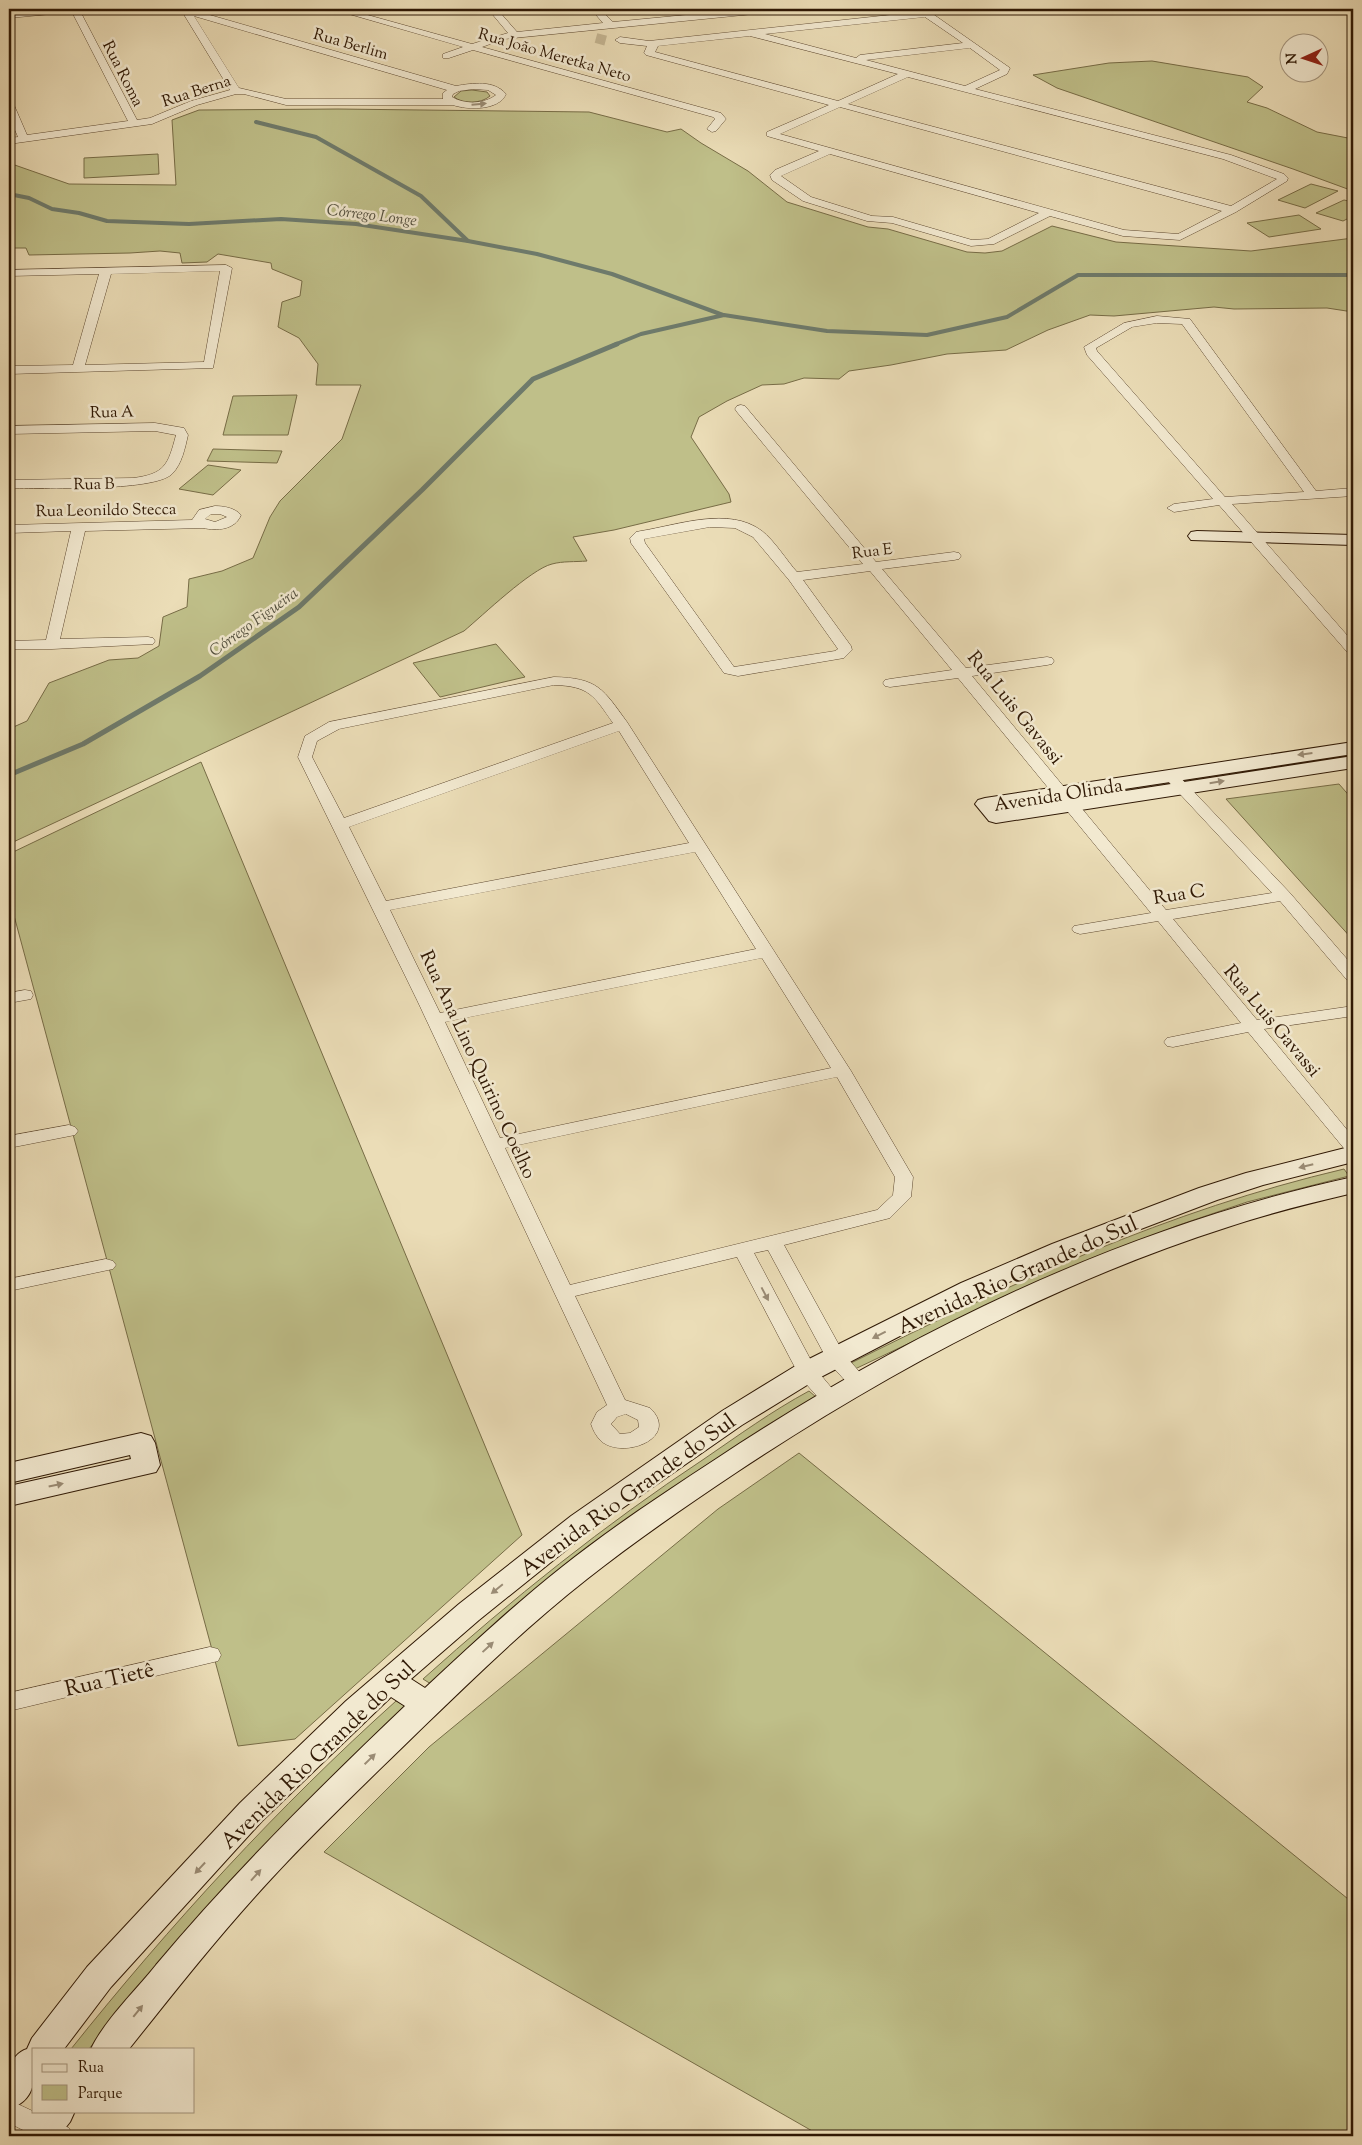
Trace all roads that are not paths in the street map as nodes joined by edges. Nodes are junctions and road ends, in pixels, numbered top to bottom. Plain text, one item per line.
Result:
1 (74, 9) edge
2 (338, 9) edge
3 (492, 9) edge
4 (595, 9) edge
5 (701, 9) edge
6 (773, 9) edge
7 (183, 10) edge
8 (923, 12) edge
9 (9, 15) edge
10 (709, 16) junction
11 (577, 29) junction
12 (750, 33) junction
13 (514, 34) junction
14 (614, 36) junction
15 (596, 38) tunnel mouth
16 (472, 46) junction
17 (972, 46) junction
18 (649, 48) junction
19 (446, 56) dead end
20 (850, 60) junction
21 (907, 74) junction
22 (456, 89) junction
23 (966, 89) junction
24 (236, 91) junction
25 (454, 102) junction
26 (840, 103) junction
27 (9, 105) edge
28 (134, 124) junction
29 (712, 129) dead end
30 (24, 139) junction
31 (9, 141) edge
32 (826, 151) junction
33 (1232, 210) junction
34 (1048, 213) junction
35 (106, 271) junction
36 (9, 273) edge
37 (78, 368) junction
38 (9, 370) edge
39 (741, 410) dead end
40 (9, 430) edge
41 (174, 465) joint
42 (9, 484) edge
43 (1353, 492) edge
44 (1312, 494) junction
45 (1223, 501) junction
46 (1174, 508) dead end
47 (201, 521) dead end
48 (79, 527) junction
49 (9, 529) edge
50 (1197, 536) dead end
51 (1256, 538) junction
52 (1353, 540) edge
53 (954, 556) dead end
54 (872, 567) junction
55 (794, 577) junction
56 (1348, 637) edge
57 (148, 642) dead end
58 (9, 645) edge
59 (52, 645) junction
60 (1353, 650) edge
61 (1047, 661) dead end
62 (962, 673) junction
63 (890, 683) dead end
64 (622, 725) junction
65 (1353, 748) edge
66 (1353, 762) edge
67 (1177, 782) junction
68 (1064, 799) junction
69 (340, 825) junction
70 (699, 846) junction
71 (1284, 896) junction
72 (382, 907) junction
73 (1161, 916) junction
74 (1080, 929) dead end
75 (767, 952) junction
76 (1353, 976) edge
77 (1353, 1011) edge
78 (435, 1019) junction
79 (1252, 1026) junction
80 (1173, 1042) dead end
81 (842, 1071) junction
82 (69, 1130) dead end
83 (9, 1142) edge
84 (495, 1145) junction
85 (1353, 1148) edge
86 (1353, 1154) edge
87 (1353, 1185) edge
88 (773, 1242) junction
89 (743, 1250) junction
90 (106, 1265) dead end
91 (9, 1285) edge
92 (563, 1293) junction
93 (836, 1358) junction
94 (807, 1372) junction
95 (859, 1383) junction
96 (830, 1398) junction
97 (619, 1408) dead end
98 (9, 1473) edge
99 (9, 1496) edge
100 (210, 1655) dead end
101 (390, 1680) junction
102 (9, 1702) edge
103 (426, 1705) junction
104 (45, 2048) edge
105 (109, 2048) edge
106 (32, 2064) edge
107 (9, 2094) edge
108 (9, 2110) edge
109 (50, 2128) edge

1 - 9 street
1 - 28 street, Rua Roma
2 - 16 street, Rua João Meretka Neto
3 - 13 street
4 - 14 street
5 - 10 street
6 - 10 street
7 - 22 street, Rua Berlim
7 - 24 street
8 - 12 street
8 - 17 street
10 - 14 street
11 - 13 street
11 - 14 street
11 - 15 street
12 - 18 street
12 - 20 street
13 - 16 street
14 - 18 street
16 - 19 street
16 - 29 street, Rua João Meretka Neto
17 - 20 street
17 - 23 street
18 - 26 street
20 - 21 street
21 - 23 street
21 - 26 street
22 - 25 street
25 -> 22 street, Rua Berna
23 - 33 street
24 - 25 street, Rua Berna
24 - 28 street, Rua Berna
26 - 32 street
26 - 33 street
27 - 30 street
28 - 30 street, Rua Berna
30 - 31 street, Rua Berna
32 - 34 street
32 - 34 street
33 - 34 street
35 - 36 street
35 - 37 street
35 - 37 street
37 - 38 street
39 - 54 street, Rua Luis Gavassi
40 - 41 street, Rua A
41 - 42 street, Rua B
43 - 44 street
44 - 45 street
44 - 45 street
45 - 46 street
45 - 51 street
47 - 48 street, Rua Leonildo Stecca
48 - 49 street, Rua Leonildo Stecca
48 - 59 street
50 - 51 street
51 - 52 street
51 - 56 street
53 - 54 street, Rua E
54 - 55 street, Rua E
54 - 62 street, Rua Luis Gavassi
55 - 55 street
56 - 60 street
57 - 59 street
58 - 59 street
61 - 62 street
62 - 63 street
62 - 68 street, Rua Luis Gavassi
64 - 69 street
64 - 69 street, Rua Ana Lino Quirino Coelho
64 - 70 street
65 -> 67 street, Avenida Olinda
67 -> 66 street, Avenida Olinda
67 - 68 street, Avenida Olinda
67 - 71 street
68 - 73 street, Rua Luis Gavassi
69 - 72 street, Rua Ana Lino Quirino Coelho
70 - 72 street
70 - 75 street
71 - 73 street, Rua C
71 - 76 street
72 - 78 street, Rua Ana Lino Quirino Coelho
73 - 74 street, Rua C
73 - 79 street, Rua Luis Gavassi
75 - 78 street
75 - 81 street
77 - 79 street
78 - 84 street, Rua Ana Lino Quirino Coelho
79 - 80 street
79 - 85 street, Rua Luis Gavassi
81 - 84 street
81 - 88 street
82 - 83 street
84 - 92 street, Rua Ana Lino Quirino Coelho
86 -> 93 street, Avenida Rio Grande do Sul
87 - 95 street, Avenida Rio Grande do Sul
88 - 89 street
88 - 93 street
89 - 92 street
89 -> 94 street
90 - 91 street
92 - 97 street, Rua Ana Lino Quirino Coelho
93 - 94 street, Avenida Rio Grande do Sul
93 - 95 street
94 - 96 street
94 -> 101 street, Avenida Rio Grande do Sul
95 - 96 street, Avenida Rio Grande do Sul
103 -> 96 street, Avenida Rio Grande do Sul
99 -> 98 street
100 - 102 street, Rua Tietê
101 - 103 street
101 -> 104 street, Avenida Rio Grande do Sul
105 -> 103 street, Avenida Rio Grande do Sul
106 - 107 street
108 - 109 street

